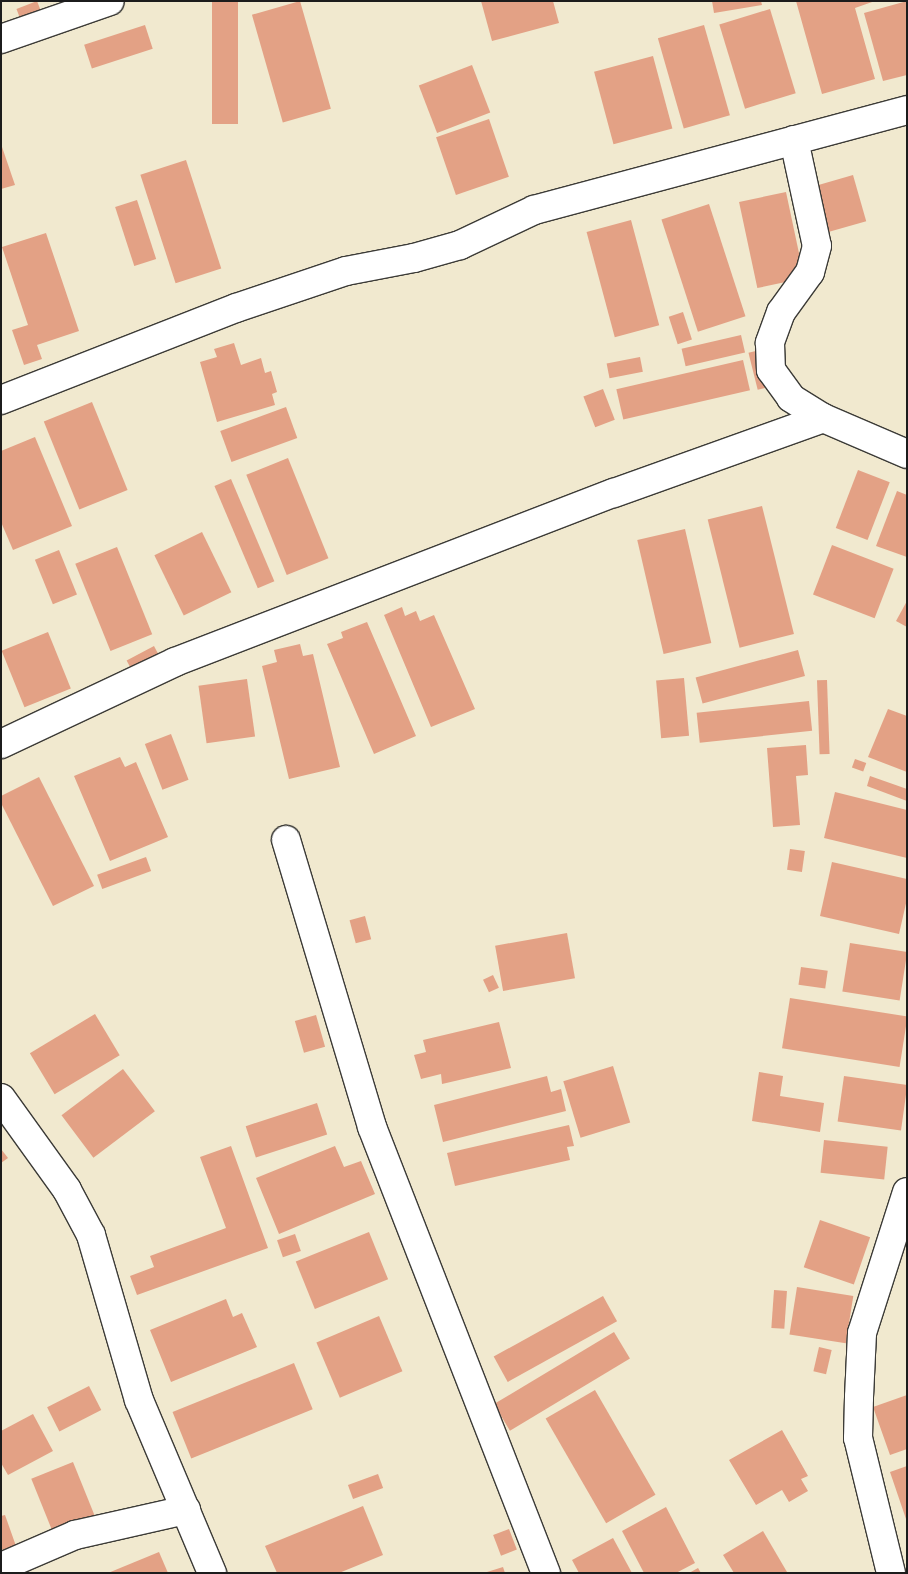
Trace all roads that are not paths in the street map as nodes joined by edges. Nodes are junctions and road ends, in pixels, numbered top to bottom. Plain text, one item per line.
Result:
1 (110, 1) edge
2 (1, 39) edge
3 (907, 110) edge
4 (794, 140) junction
5 (1, 400) edge
6 (823, 418) junction
7 (907, 454) edge
8 (1, 744) edge
9 (286, 840) dead end
10 (1, 1098) edge
11 (907, 1192) edge
12 (186, 1510) junction
13 (1, 1567) edge
14 (212, 1573) edge
15 (546, 1573) edge
16 (891, 1573) edge

1 - 2 street
3 - 4 street
4 - 5 street
4 - 6 street
6 - 7 street
6 - 8 street
9 - 15 street
10 - 12 street
11 - 16 street
12 - 13 street
12 - 14 street

